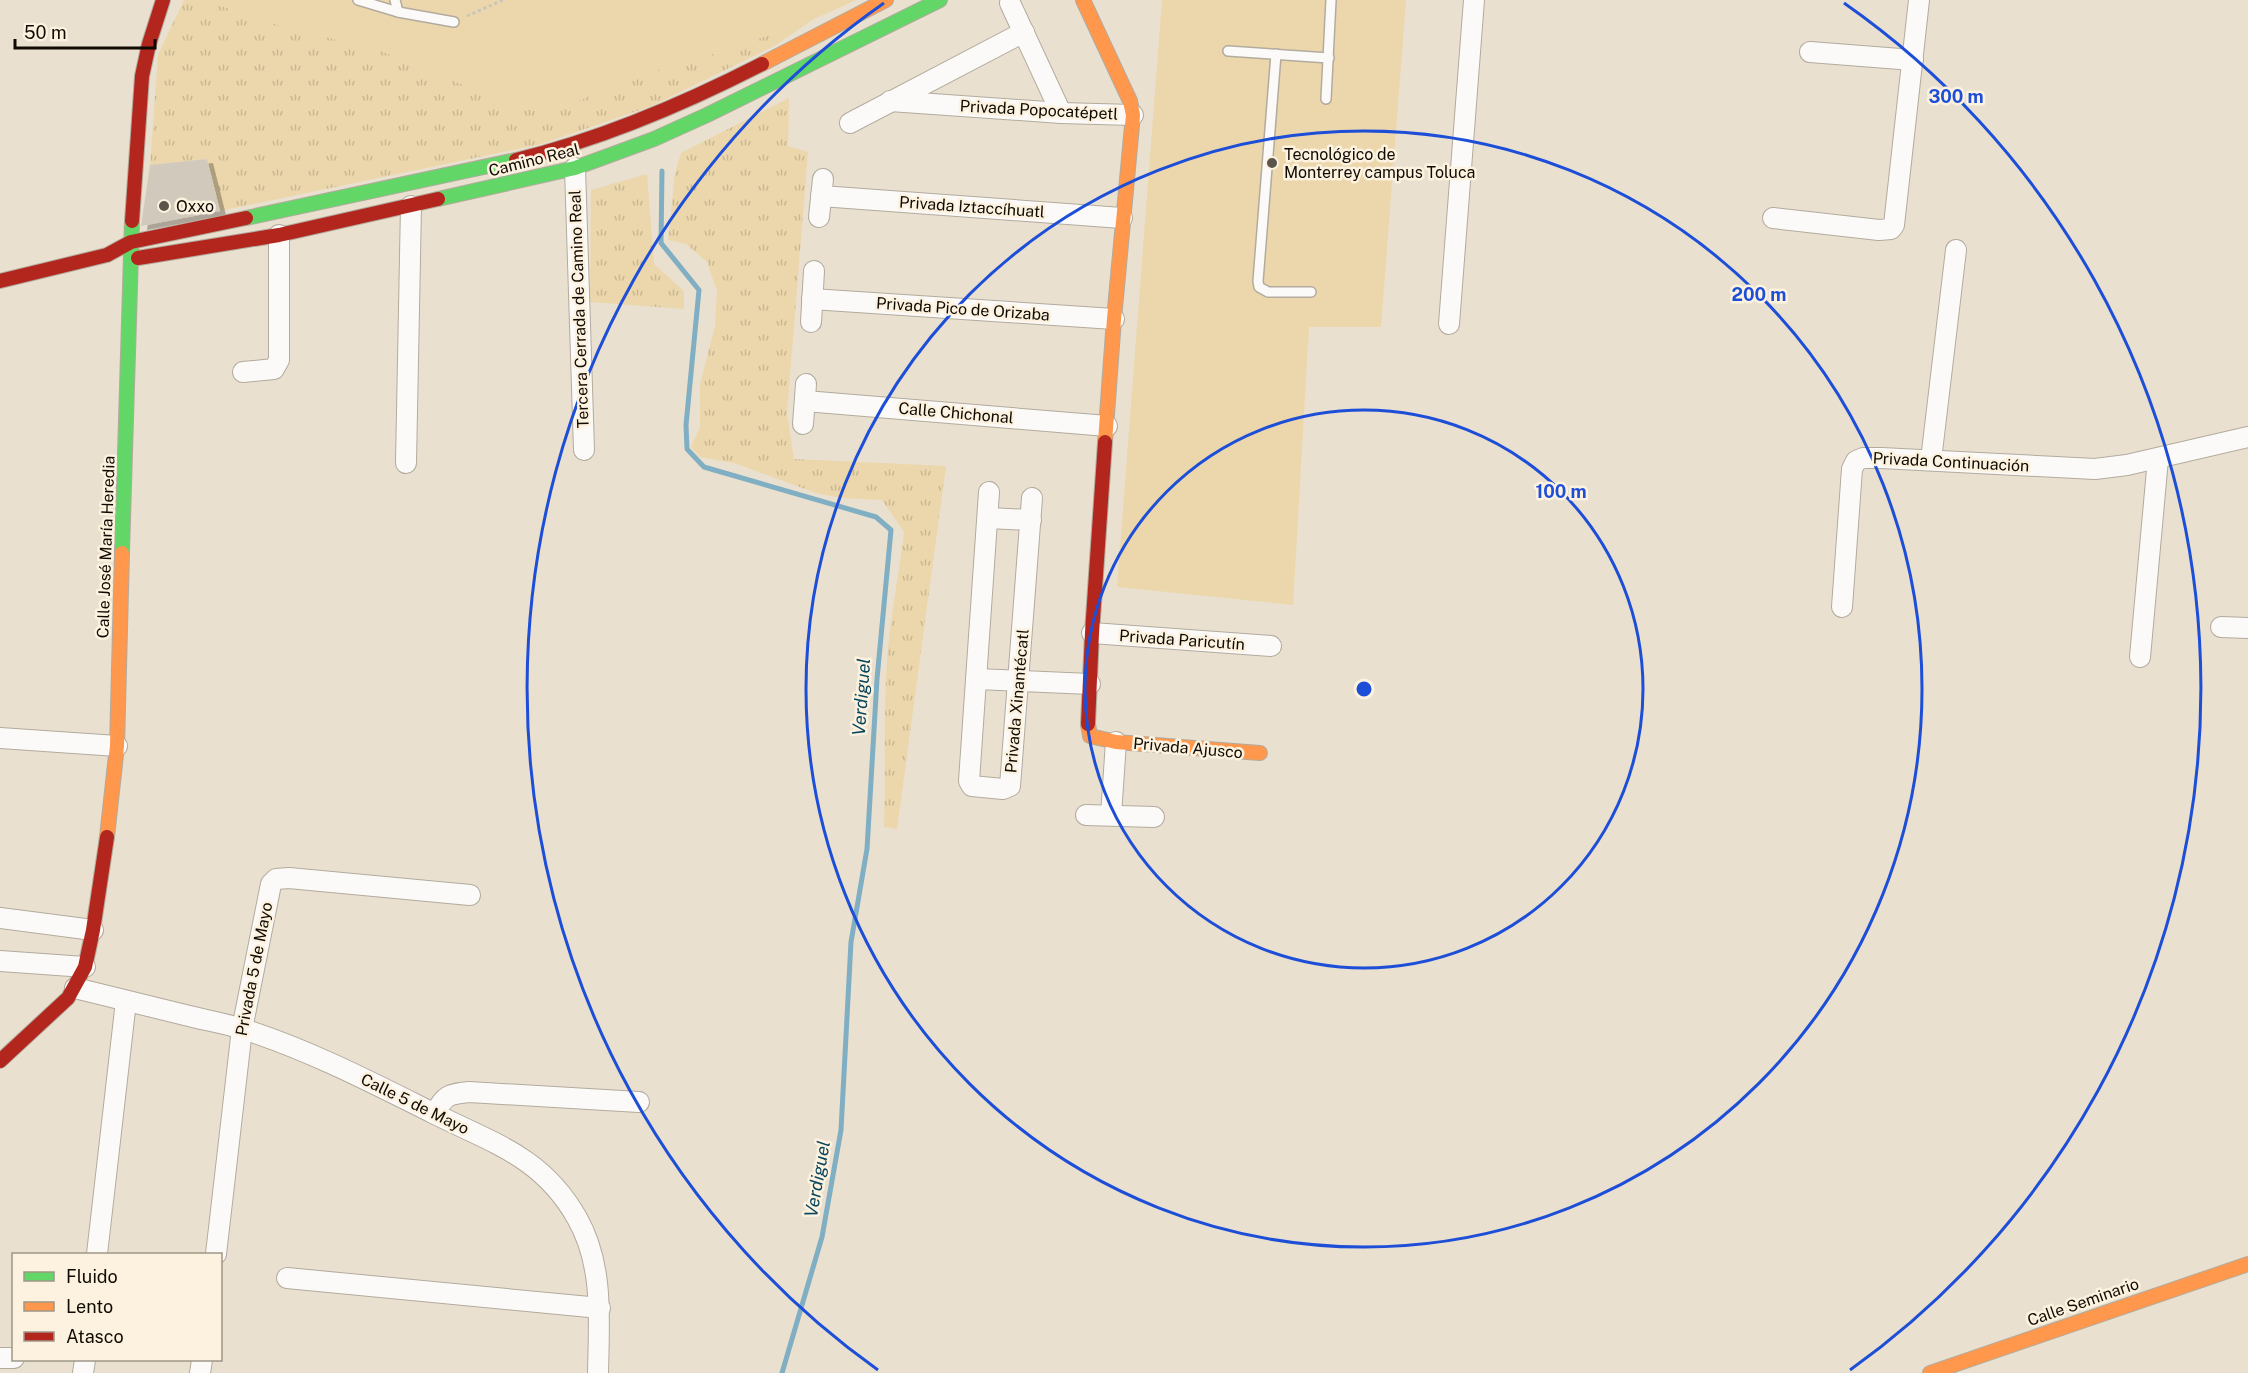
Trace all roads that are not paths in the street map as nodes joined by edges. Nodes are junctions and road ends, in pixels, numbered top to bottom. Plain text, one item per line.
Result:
1 (163, 0) edge
2 (358, 0) edge
3 (395, 0) edge
4 (886, 0) edge
5 (939, 0) edge
6 (1083, 0) edge
7 (1331, 0) edge
8 (1474, 0) edge
9 (1918, 0) edge
10 (1010, 3) dead end
11 (398, 12) junction
12 (454, 22) road end
13 (1024, 32) junction
14 (1228, 51) dead end
15 (1810, 52) dead end
16 (1276, 54) junction
17 (1329, 58) junction
18 (1913, 60) junction
19 (1326, 99) dead end
20 (890, 101) junction
21 (1062, 113) junction
22 (1133, 115) junction
23 (850, 123) dead end
24 (506, 163) junction
25 (575, 168) junction
26 (512, 183) junction
27 (411, 206) junction
28 (819, 217) dead end
29 (1122, 218) junction
30 (1773, 218) dead end
31 (279, 235) junction
32 (131, 242) junction
33 (1956, 250) dead end
34 (107, 255) junction
35 (132, 259) junction
36 (814, 271) dead end
37 (0, 281) edge
38 (1311, 292) dead end
39 (812, 298) junction
40 (1114, 319) junction
41 (812, 322) dead end
42 (1449, 324) dead end
43 (243, 372) dead end
44 (803, 424) dead end
45 (1107, 426) junction
46 (2248, 437) edge
47 (584, 450) dead end
48 (2158, 459) junction
49 (1931, 460) junction
50 (406, 463) dead end
51 (989, 492) dead end
52 (1032, 498) dead end
53 (988, 518) junction
54 (1031, 520) junction
55 (1842, 607) dead end
56 (2221, 627) dead end
57 (2248, 628) edge
58 (1092, 633) junction
59 (1271, 646) dead end
60 (2140, 657) dead end
61 (976, 679) junction
62 (1019, 680) junction
63 (1090, 684) junction
64 (0, 738) edge
65 (1116, 742) junction
66 (117, 746) junction
67 (1260, 753) dead end
68 (1086, 816) dead end
69 (1111, 816) junction
70 (1154, 817) dead end
71 (470, 895) dead end
72 (0, 918) edge
73 (93, 930) junction
74 (0, 960) edge
75 (85, 967) junction
76 (75, 988) junction
77 (126, 1001) junction
78 (242, 1029) junction
79 (0, 1061) edge
80 (639, 1102) dead end
81 (435, 1114) junction
82 (97, 1253) edge
83 (216, 1253) edge
84 (2248, 1264) edge
85 (287, 1278) dead end
86 (600, 1308) junction
87 (598, 1373) edge
88 (1930, 1373) edge

1 - 32 main road, Calle José María Heredia
2 - 11 lane
3 - 11 lane
4 - 24 main road, Camino Real
5 - 25 main road, Camino Real
6 - 22 main road, Privada Popocatépetl
7 - 17 lane
8 - 42 street
9 - 18 street
10 - 13 street
11 - 12 lane
13 - 20 street
13 - 21 street
14 - 16 lane
15 - 18 street
16 - 17 lane
16 - 38 lane
17 - 19 lane
18 - 30 street
20 - 21 street, Privada Popocatépetl
20 - 23 street
21 - 22 street, Privada Popocatépetl
22 - 29 main road, Privada Ajusco
24 - 26 main road
24 - 32 main road, Camino Real
25 - 26 main road, Camino Real
25 - 47 street, Tercera Cerrada de Camino Real
26 - 27 main road, Camino Real
27 - 31 main road, Camino Real
27 - 50 street
28 - 29 street, Privada Iztaccíhuatl
29 - 40 main road, Privada Ajusco
31 - 35 main road, Camino Real
31 - 43 street
32 - 34 main road, Camino Real
32 - 35 main road, Calle José María Heredia
33 - 49 street
34 - 35 main road, Camino Real
34 - 37 main road, Camino Real
35 - 66 main road, Calle José María Heredia
36 - 39 street
39 - 40 street, Privada Pico de Orizaba
39 - 41 street
40 - 45 main road, Privada Ajusco
44 - 45 street, Calle Chichonal
45 - 58 main road, Privada Ajusco
46 - 48 street, Privada Continuación
48 - 49 street, Privada Continuación
48 - 60 street
49 - 55 street, Privada Continuación
51 - 53 street, Privada Xinantécatl
52 - 54 street, Privada Xinantécatl
53 - 54 street
53 - 61 street, Privada Xinantécatl
54 - 62 street, Privada Xinantécatl
56 - 57 street
58 - 59 street, Privada Paricutín
58 - 63 main road, Privada Ajusco
61 - 62 street
61 - 62 street, Privada Xinantécatl
62 - 63 street
63 - 65 main road, Privada Ajusco
64 - 66 street
65 - 67 main road, Privada Ajusco
65 - 69 street, Privada Ajusco
66 - 73 main road, Calle José María Heredia
68 - 69 street
69 - 70 street
71 - 78 street, Privada 5 de Mayo
72 - 73 street
73 - 75 main road, Calle José María Heredia
74 - 75 street
75 - 76 main road, Calle José María Heredia
76 - 77 street, Calle 5 de Mayo
76 - 79 main road, Calle José María Heredia
77 - 78 street, Calle 5 de Mayo
77 - 82 street
78 - 81 street, Calle 5 de Mayo
78 - 83 street, Privada 5 de Mayo
80 - 81 street
81 - 86 street, Calle 5 de Mayo
84 - 88 main road, Calle Seminario
85 - 86 street
86 - 87 street, Calle 5 de Mayo

